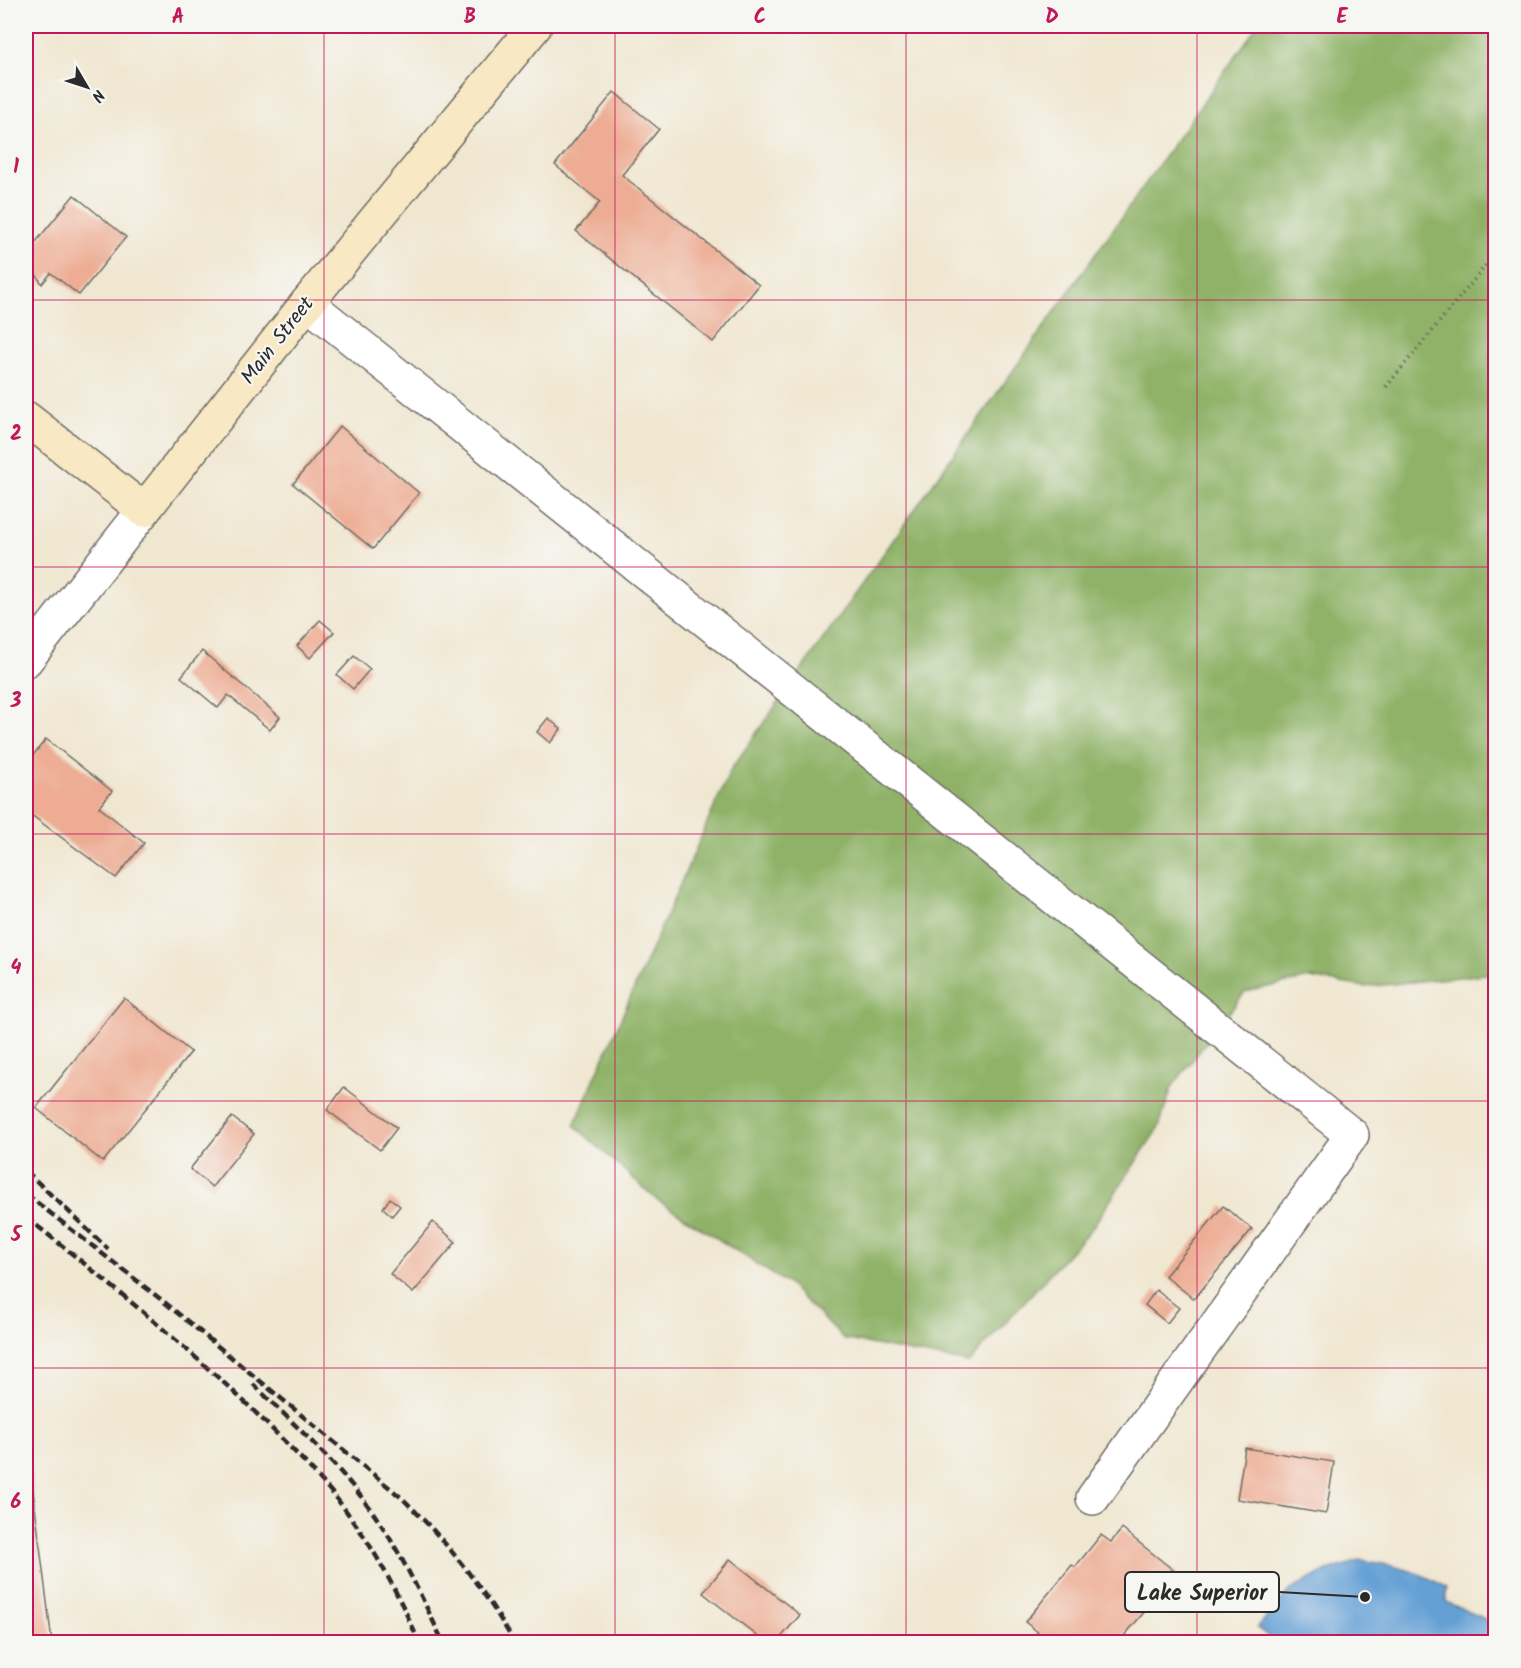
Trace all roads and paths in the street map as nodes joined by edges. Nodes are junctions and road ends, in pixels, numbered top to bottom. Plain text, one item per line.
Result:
1 (535, 26) edge
2 (1496, 253) edge
3 (307, 303) junction
4 (1386, 387) dead end
5 (26, 418) edge
6 (144, 510) junction
7 (26, 660) edge
8 (1094, 1498) dead end

1 - 3 street, Main Street
2 - 4 path
3 - 6 street, Main Street
3 - 8 street
5 - 6 street
6 - 7 street, Main Street

